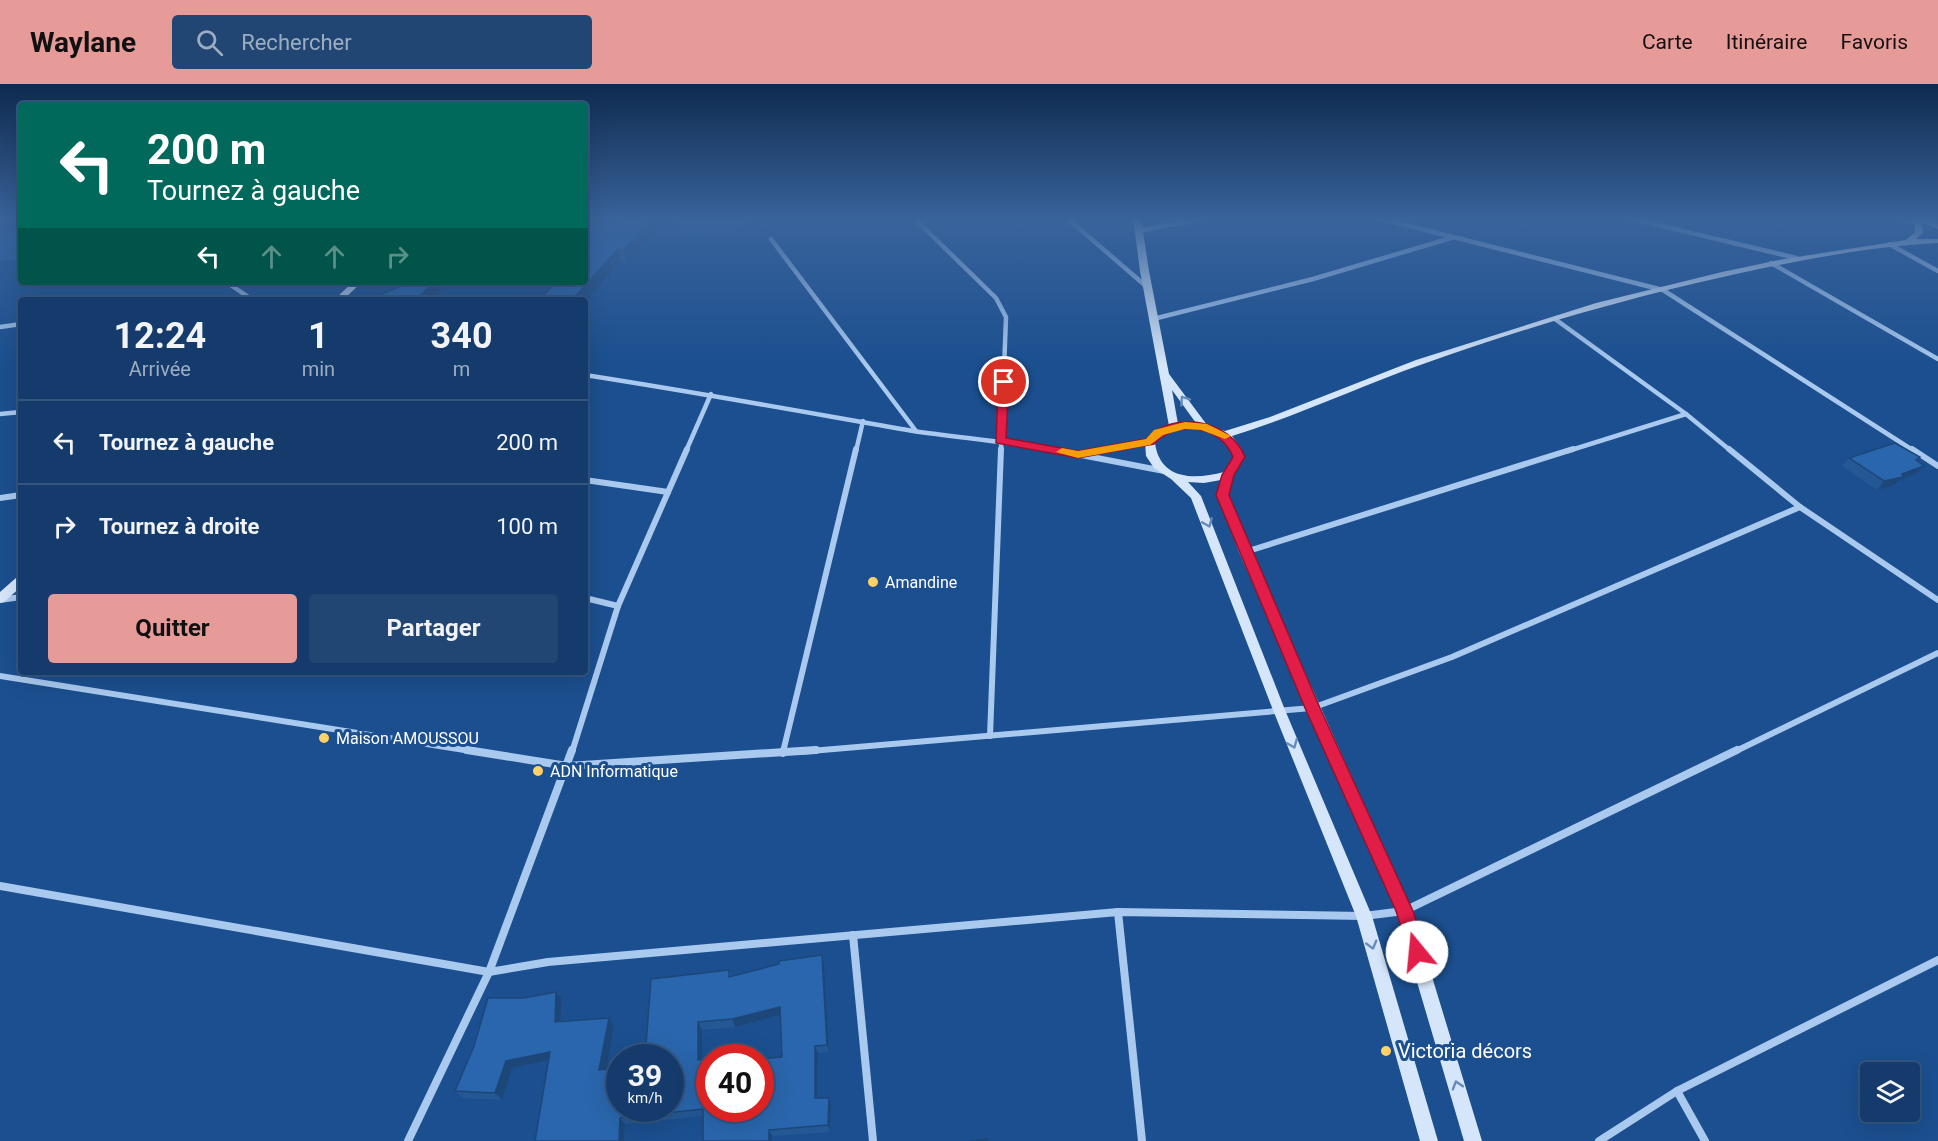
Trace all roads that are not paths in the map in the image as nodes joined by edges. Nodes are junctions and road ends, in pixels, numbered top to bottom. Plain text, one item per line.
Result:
1 (792, 267) edge
2 (965, 267) edge
3 (1123, 267) edge
4 (1144, 267) edge
5 (1352, 267) edge
6 (1571, 267) edge
7 (1754, 267) edge
8 (1779, 267) edge
9 (231, 285) edge
10 (355, 285) edge
11 (1146, 287) junction
12 (1663, 290) junction
13 (249, 297) edge
14 (341, 297) edge
15 (1153, 319) junction
16 (1555, 319) junction
17 (18, 324) edge
18 (0, 327) edge
19 (1938, 359) edge
20 (1166, 374) junction
21 (588, 375) edge
22 (711, 394) junction
23 (18, 412) edge
24 (0, 414) edge
25 (1686, 414) junction
26 (863, 421) junction
27 (1261, 424) junction
28 (1203, 426) junction
29 (1174, 427) junction
30 (916, 431) junction
31 (1224, 435) junction
32 (1000, 441) junction
33 (1150, 442) junction
34 (1234, 445) junction
35 (1078, 454) junction
36 (1938, 466) edge
37 (1170, 473) junction
38 (1228, 475) junction
39 (588, 480) edge
40 (668, 492) junction
41 (18, 495) edge
42 (0, 498) edge
43 (1800, 507) junction
44 (1245, 552) junction
45 (18, 583) edge
46 (18, 597) edge
47 (0, 599) edge
48 (588, 599) edge
49 (1938, 600) edge
50 (618, 606) junction
51 (1938, 653) edge
52 (0, 676) edge
53 (1312, 708) junction
54 (1279, 710) junction
55 (990, 736) junction
56 (783, 753) junction
57 (567, 766) junction
58 (0, 886) edge
59 (1404, 911) junction
60 (1118, 912) junction
61 (1364, 916) junction
62 (853, 934) junction
63 (1938, 960) edge
64 (489, 972) junction
65 (1677, 1091) junction
66 (408, 1141) edge
67 (873, 1141) edge
68 (1142, 1141) edge
69 (1429, 1141) edge
70 (1473, 1141) edge
71 (1599, 1141) edge
72 (1705, 1141) edge

1 - 30 street
2 - 32 street
3 - 11 street
4 - 11 street
5 - 15 street
6 - 12 street
7 - 12 street
8 - 19 street
9 - 13 street
10 - 14 street
11 - 15 street
12 - 16 street
12 - 36 street
15 - 20 street
16 - 25 street
16 - 27 street
17 - 18 street
28 -> 20 street
20 - 29 street
21 - 22 street
22 - 26 street
22 - 40 street
23 - 24 street
25 - 43 street
25 - 44 street
26 - 30 street
26 - 56 street
27 - 31 street
27 - 34 street
28 - 29 street
28 - 31 street
29 - 33 street
30 - 32 street
31 - 34 street
32 - 35 street
32 - 55 street
33 - 35 street
33 - 37 street
34 - 38 street
35 - 37 street
37 - 38 street
37 -> 54 street
38 - 44 street
39 - 40 street
40 - 50 street
41 - 42 street
43 - 49 street
43 - 53 street
44 - 53 street
45 - 47 street
46 - 47 street
48 - 50 street
50 - 57 street
51 - 59 street
52 - 57 street
53 - 54 street
53 - 59 street
54 - 55 street
54 -> 61 street
55 - 56 street
56 - 57 street
57 - 64 street
58 - 64 street
59 - 61 street
70 -> 59 street
60 - 61 street
60 - 62 street
60 - 68 street
61 -> 69 street
62 - 64 street
62 - 67 street
63 - 65 street
64 - 66 street
65 - 71 street
65 - 72 street

